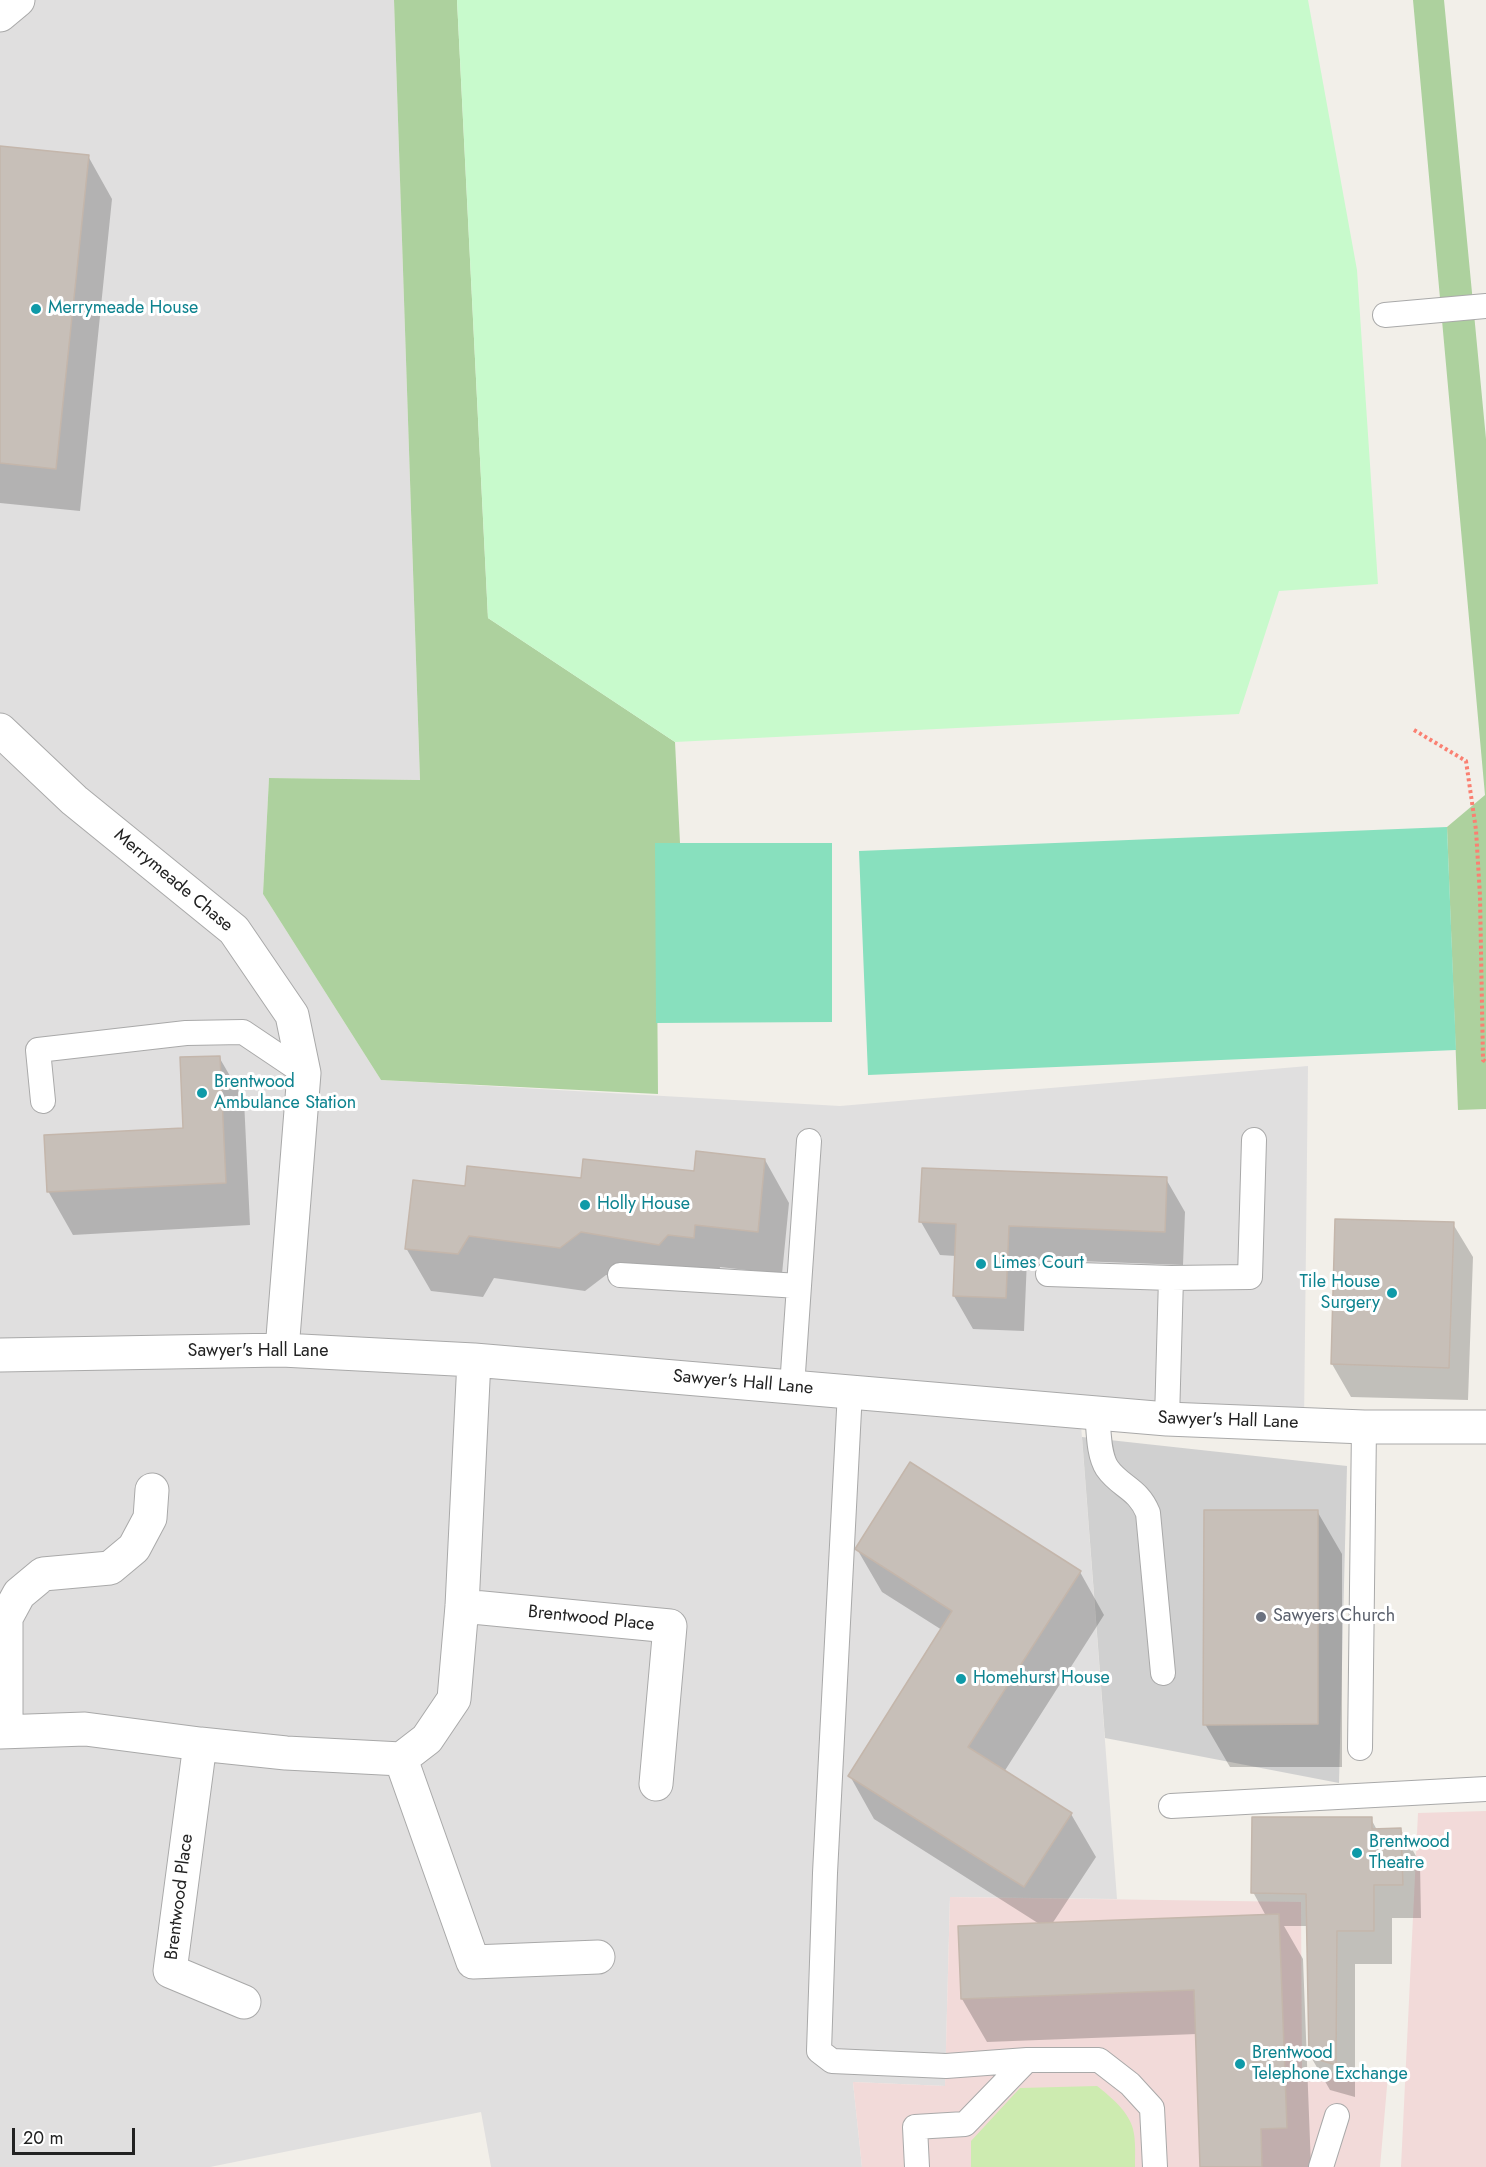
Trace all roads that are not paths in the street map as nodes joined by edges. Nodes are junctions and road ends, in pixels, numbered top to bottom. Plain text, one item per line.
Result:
1 (18, 0) edge
2 (0, 15) edge
3 (1486, 306) edge
4 (1385, 315) dead end
5 (0, 730) edge
6 (304, 1073) junction
7 (43, 1101) dead end
8 (1254, 1140) dead end
9 (809, 1141) dead end
10 (1048, 1274) dead end
11 (620, 1275) dead end
12 (1171, 1278) junction
13 (799, 1286) junction
14 (282, 1350) junction
15 (0, 1355) edge
16 (474, 1360) junction
17 (792, 1387) junction
18 (850, 1391) junction
19 (1097, 1413) junction
20 (1167, 1419) junction
21 (1486, 1426) edge
22 (1364, 1427) junction
23 (152, 1490) dead end
24 (462, 1606) junction
25 (1163, 1673) dead end
26 (3, 1732) edge
27 (200, 1744) junction
28 (1360, 1748) dead end
29 (401, 1759) junction
30 (656, 1784) dead end
31 (1486, 1789) edge
32 (1171, 1806) dead end
33 (598, 1957) dead end
34 (244, 2002) dead end
35 (1027, 2060) junction
36 (1337, 2116) dead end
37 (916, 2167) edge
38 (1155, 2167) edge
39 (1320, 2167) edge

1 - 2 street
3 - 4 lane
5 - 6 street, Merrymeade Chase
6 - 7 lane
6 - 14 street, Merrymeade Chase
8 - 12 lane
9 - 13 lane
10 - 12 lane
11 - 13 lane
12 - 20 lane
13 - 17 lane
14 - 15 street, Sawyer's Hall Lane
14 - 16 street, Sawyer's Hall Lane
16 - 17 street, Sawyer's Hall Lane
16 - 24 street
17 - 18 street, Sawyer's Hall Lane
18 - 19 street, Sawyer's Hall Lane
18 - 35 lane
19 - 20 street, Sawyer's Hall Lane
19 - 25 lane
20 - 22 street, Sawyer's Hall Lane
21 - 22 street, Sawyer's Hall Lane
22 - 28 lane
23 - 26 street
24 - 29 street
24 - 30 street, Brentwood Place
26 - 27 street
27 - 29 street
27 - 34 street, Brentwood Place
29 - 33 street
31 - 32 lane
35 - 37 lane
35 - 38 lane
36 - 39 lane

